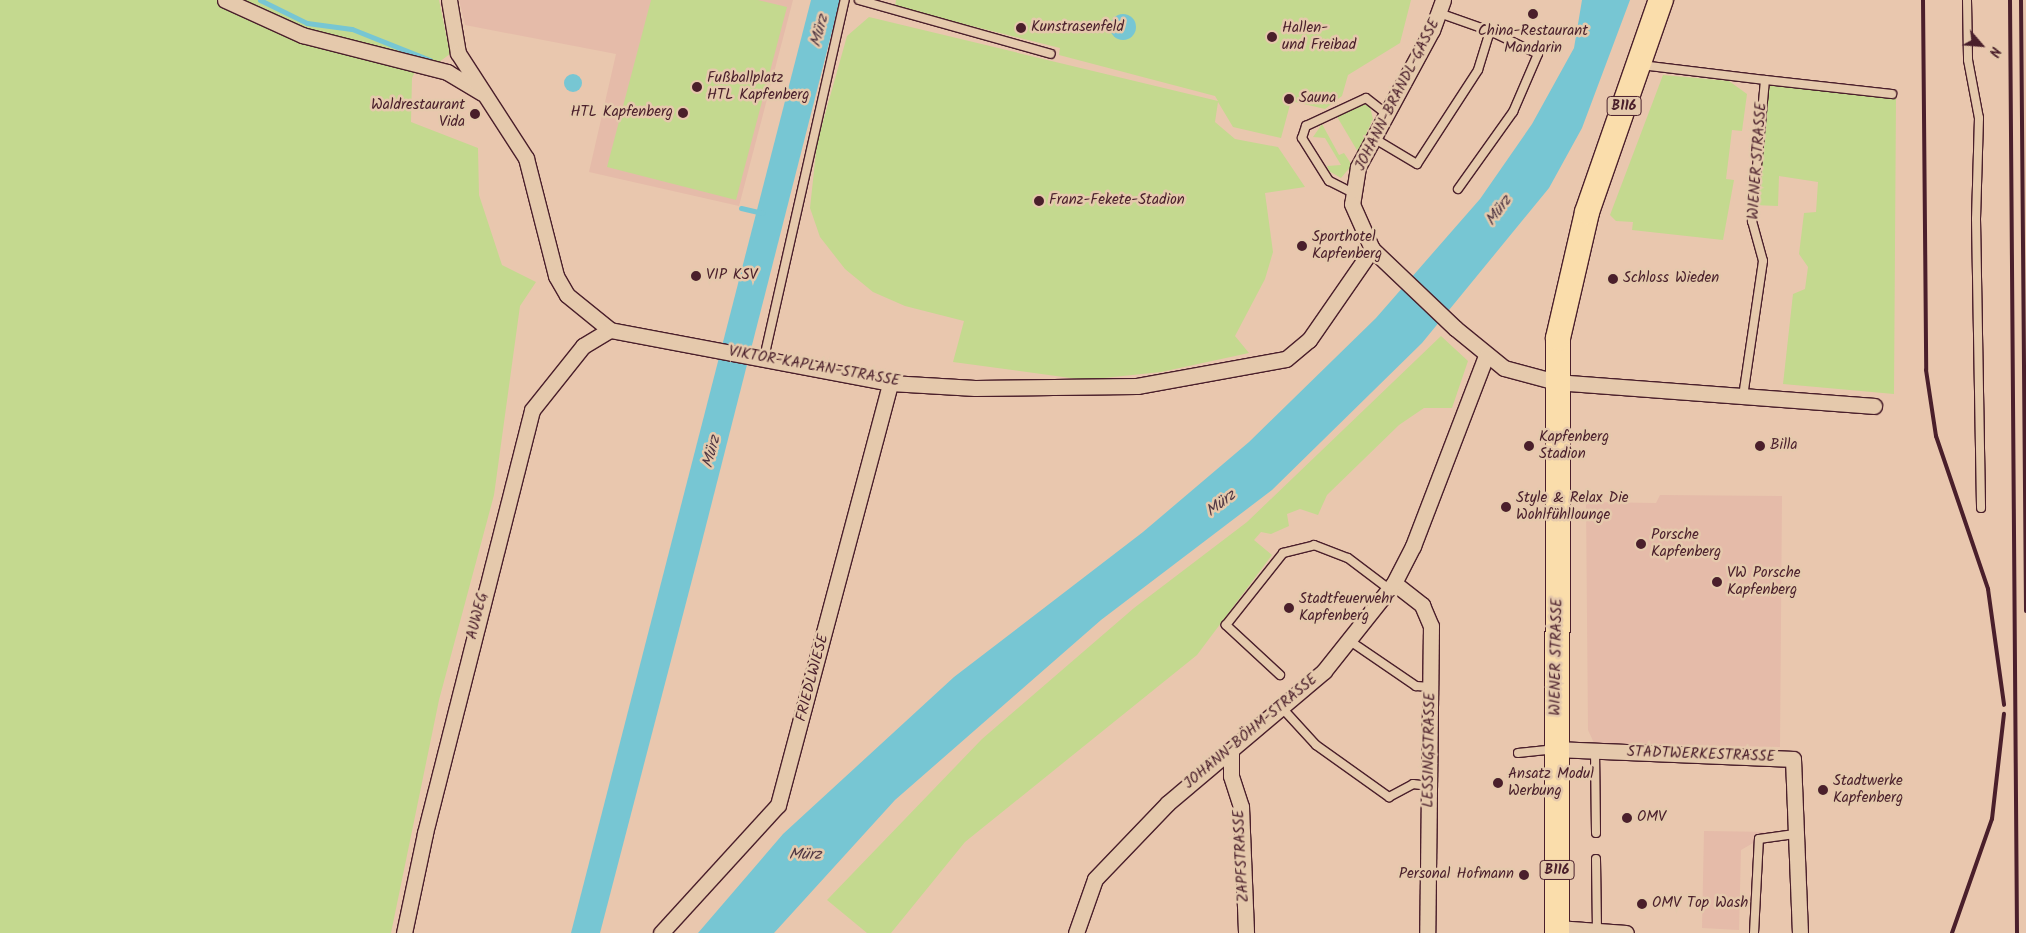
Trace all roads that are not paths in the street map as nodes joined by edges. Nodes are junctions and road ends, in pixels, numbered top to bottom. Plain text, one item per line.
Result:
1 (225, 0) edge
2 (448, 0) edge
3 (845, 0) edge
4 (858, 0) edge
5 (1661, 0) edge
6 (1967, 0) edge
7 (1441, 6) edge
8 (1490, 31) junction
9 (1051, 54) dead end
10 (1639, 64) junction
11 (1765, 80) junction
12 (1892, 94) dead end
13 (485, 95) junction
14 (1388, 115) junction
15 (1375, 139) junction
16 (1458, 189) dead end
17 (1355, 194) junction
18 (1372, 250) junction
19 (610, 330) junction
20 (1486, 356) junction
21 (764, 358) junction
22 (1556, 382) junction
23 (890, 383) junction
24 (1743, 396) junction
25 (1874, 406) dead end
26 (1981, 508) dead end
27 (1391, 586) junction
28 (1350, 641) junction
29 (1280, 675) dead end
30 (1431, 687) junction
31 (1283, 709) junction
32 (1556, 749) junction
33 (1231, 750) junction
34 (1595, 750) junction
35 (1518, 753) dead end
36 (1430, 786) junction
37 (1596, 833) dead end
38 (1795, 834) junction
39 (1596, 859) dead end
40 (1597, 924) junction
41 (1557, 931) edge
42 (404, 933) edge
43 (661, 933) edge
44 (1076, 933) edge
45 (1246, 933) edge
46 (1427, 933) edge
47 (1626, 933) edge
48 (1754, 933) edge
49 (1800, 933) edge

1 - 13 street
2 - 13 street, VIKTOR-KAPLAN-STRASSE
3 - 21 lane
4 - 9 lane
5 - 10 main road, WIENER STRASSE / B116
6 - 26 lane
7 - 8 lane
7 - 14 street, JOHANN-BRANDL-GASSE
8 - 15 lane
8 - 16 lane
10 - 11 lane, WIENER STRASSE
10 - 22 main road, WIENER STRASSE / B116
11 - 12 lane
11 - 24 lane, WIENER STRASSE
13 - 19 street, VIKTOR-KAPLAN-STRASSE
14 - 15 street, JOHANN-BRANDL-GASSE
14 - 17 lane
15 - 17 street, JOHANN-BRANDL-GASSE
17 - 18 street, JOHANN-BRANDL-GASSE
18 - 20 street, JOHANN-BRANDL-GASSE
18 - 23 street, VIKTOR-KAPLAN-STRASSE
19 - 21 street, VIKTOR-KAPLAN-STRASSE
19 - 42 street, AUWEG
20 - 22 street
20 - 27 street, JOHANN-BÖHM-STRASSE
21 - 23 street, VIKTOR-KAPLAN-STRASSE
22 - 24 street
22 - 32 main road, WIENER STRASSE / B116
23 - 43 street, FRIEDLWIESE
24 - 25 street
27 - 28 street, JOHANN-BÖHM-STRASSE
27 - 29 lane
27 - 30 street, LESSINGSTRASSE
28 - 30 lane
28 - 31 street, JOHANN-BÖHM-STRASSE
30 - 36 street, LESSINGSTRASSE
31 - 33 street, JOHANN-BÖHM-STRASSE
31 - 36 lane
32 - 34 street, STADTWERKESTRASSE
32 - 35 lane
32 - 41 main road, WIENER STRASSE / B116
33 - 44 street, JOHANN-BÖHM-STRASSE
33 - 45 street, ZAPFSTRASSE
34 - 37 lane
34 - 38 street, STADTWERKESTRASSE
36 - 46 street, LESSINGSTRASSE
38 - 48 lane
38 - 49 street, STADTWERKESTRASSE
39 - 40 lane
40 - 41 street
40 - 47 street

